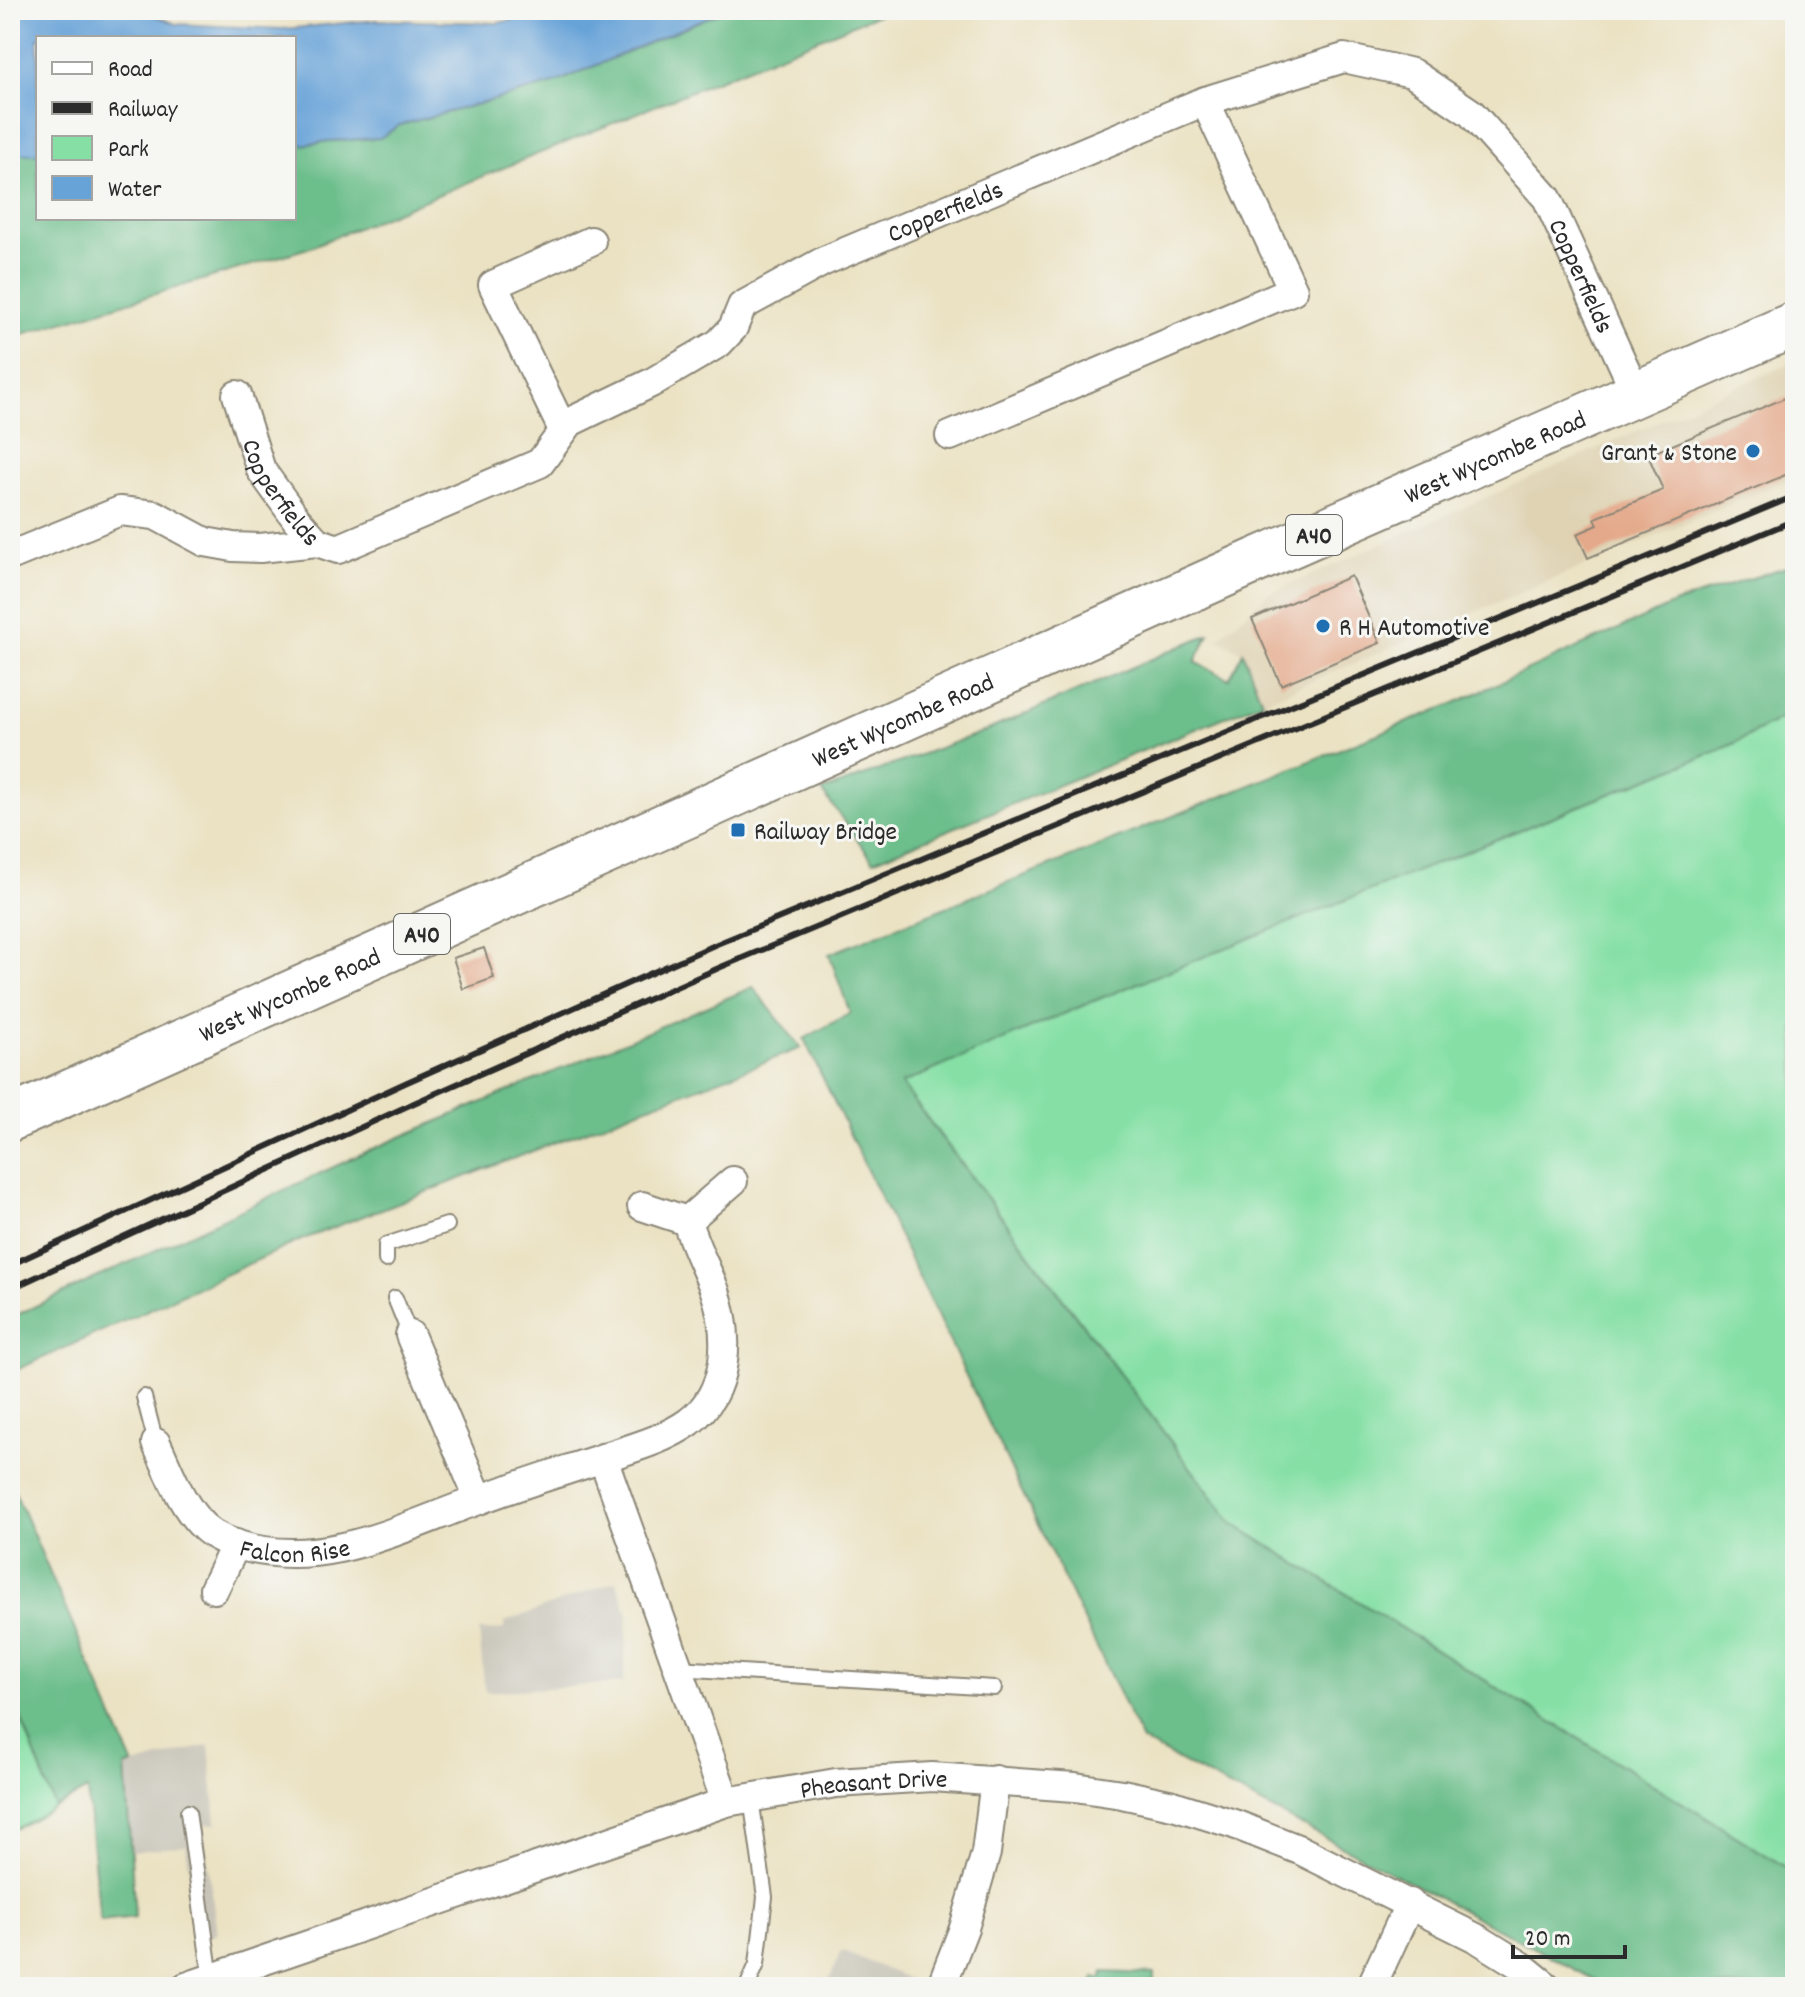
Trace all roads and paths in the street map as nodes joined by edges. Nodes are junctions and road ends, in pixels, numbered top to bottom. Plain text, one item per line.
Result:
1 (1205, 101) junction
2 (591, 241) dead end
3 (1795, 324) edge
4 (237, 395) dead end
5 (1637, 395) junction
6 (563, 430) junction
7 (950, 436) dead end
8 (317, 542) junction
9 (10, 556) edge
10 (10, 1119) edge
11 (733, 1181) dead end
12 (642, 1206) dead end
13 (687, 1221) junction
14 (447, 1225) dead end
15 (386, 1260) dead end
16 (395, 1298) dead end
17 (410, 1335) joint
18 (144, 1397) dead end
19 (156, 1443) joint
20 (603, 1458) junction
21 (479, 1499) junction
22 (236, 1544) junction
23 (214, 1589) dead end
24 (678, 1668) junction
25 (994, 1688) dead end
26 (995, 1780) junction
27 (738, 1800) junction
28 (188, 1812) dead end
29 (1410, 1903) junction
30 (203, 1984) edge
31 (747, 1987) edge
32 (941, 1987) edge
33 (1371, 1987) edge
34 (1547, 1987) edge

1 - 5 street, Copperfields
1 - 6 street, Copperfields
1 - 7 street
2 - 6 street
3 - 5 highway, West Wycombe Road / A40
4 - 8 street, Copperfields
5 - 10 highway, West Wycombe Road / A40
6 - 8 street, Copperfields
8 - 9 street
11 - 13 street
12 - 13 street
13 - 20 street, Falcon Rise
14 - 15 lane
16 - 17 lane
17 - 21 street
18 - 19 lane
19 - 22 street, Falcon Rise
20 - 21 street, Falcon Rise
20 - 24 street
21 - 22 street, Falcon Rise
22 - 23 street
24 - 25 lane
24 - 27 street
26 - 27 street, Pheasant Drive
26 - 29 street, Pheasant Drive
26 - 32 street
27 - 30 street, Pheasant Drive
27 - 31 lane
28 - 30 lane
29 - 33 street
29 - 34 street, Pheasant Drive

